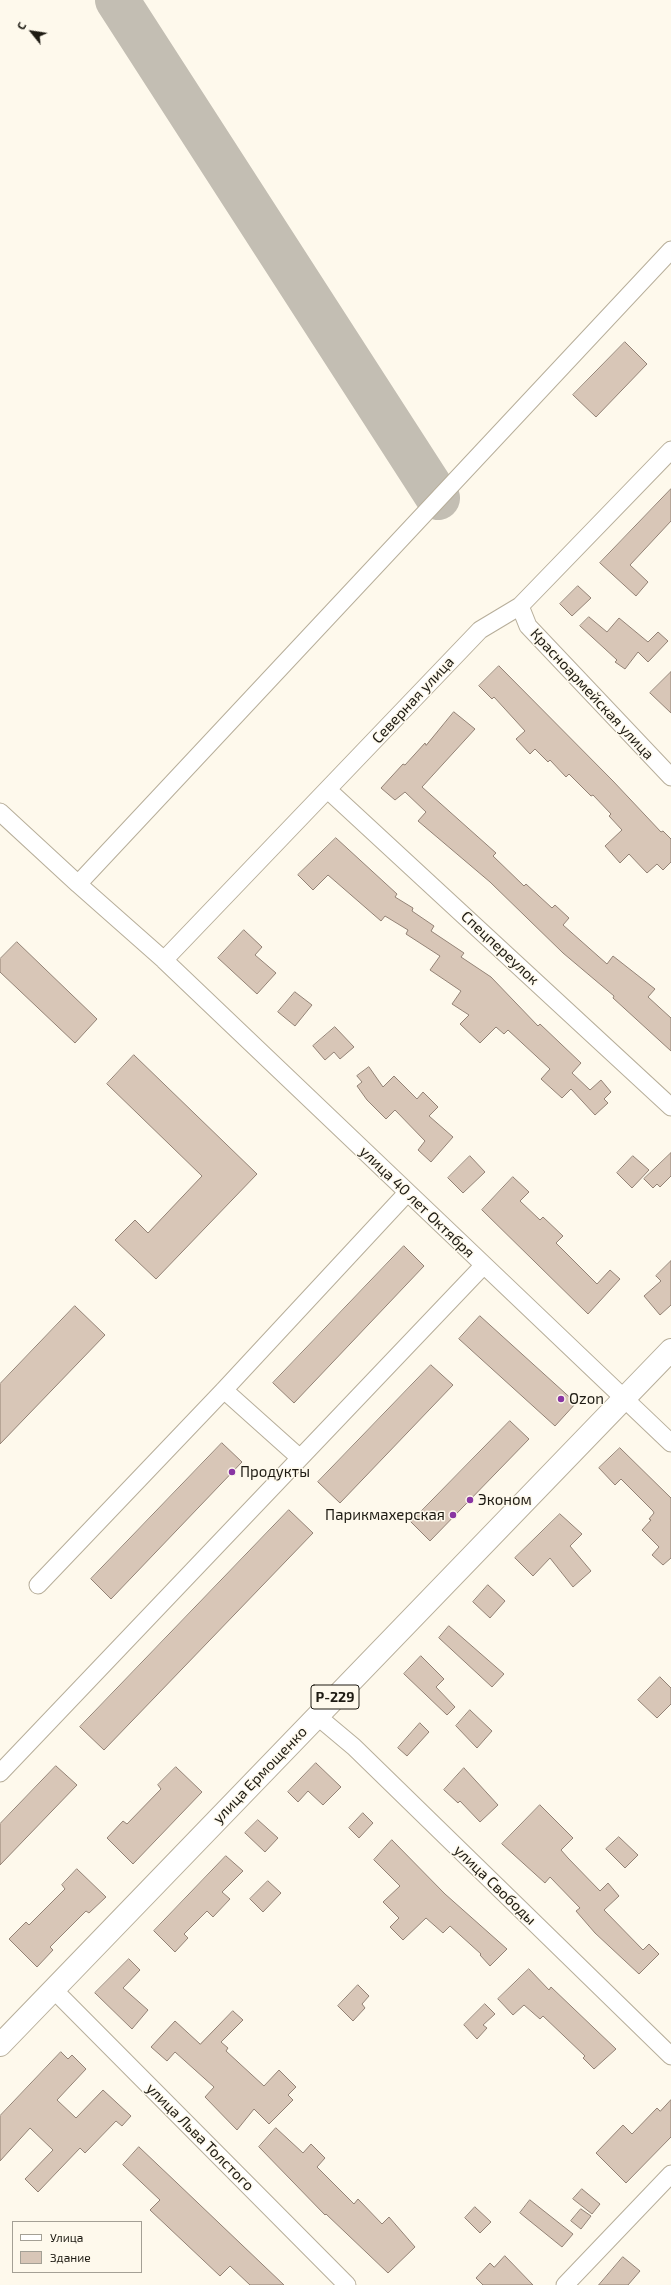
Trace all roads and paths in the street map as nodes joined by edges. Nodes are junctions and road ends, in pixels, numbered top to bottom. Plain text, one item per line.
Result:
1 (671, 250) edge
2 (671, 450) edge
3 (520, 606) junction
4 (671, 777) edge
5 (328, 790) junction
6 (0, 812) edge
7 (78, 884) junction
8 (164, 960) junction
9 (671, 1107) edge
10 (407, 1193) junction
11 (483, 1266) junction
12 (671, 1350) edge
13 (224, 1390) junction
14 (624, 1398) junction
15 (671, 1443) edge
16 (300, 1458) junction
17 (38, 1584) dead end
18 (317, 1716) junction
19 (0, 1773) edge
20 (53, 1989) junction
21 (0, 2045) edge
22 (671, 2056) edge
23 (671, 2174) edge
24 (347, 2285) edge
25 (565, 2285) edge

1 - 7 street
2 - 3 street, Северная улица
3 - 4 street, Красноармейская улица
3 - 5 street, Северная улица
5 - 8 street, Северная улица
5 - 9 street, Спецпереулок
6 - 7 street, улица 40 лет Октября
7 - 8 street, улица 40 лет Октября
8 - 10 street, улица 40 лет Октября
10 - 11 street, улица 40 лет Октября
10 - 13 street
11 - 14 street, улица 40 лет Октября
11 - 16 street
12 - 14 highway, улица Ермощенко / Р-229
13 - 16 street
13 - 17 street
14 - 15 street, улица 40 лет Октября
14 - 18 highway, улица Ермощенко / Р-229
16 - 19 street
18 - 20 highway, улица Ермощенко / Р-229
18 - 22 street, улица Свободы
20 - 21 highway, улица Ермощенко / Р-229
20 - 24 street, улица Льва Толстого
23 - 25 street

